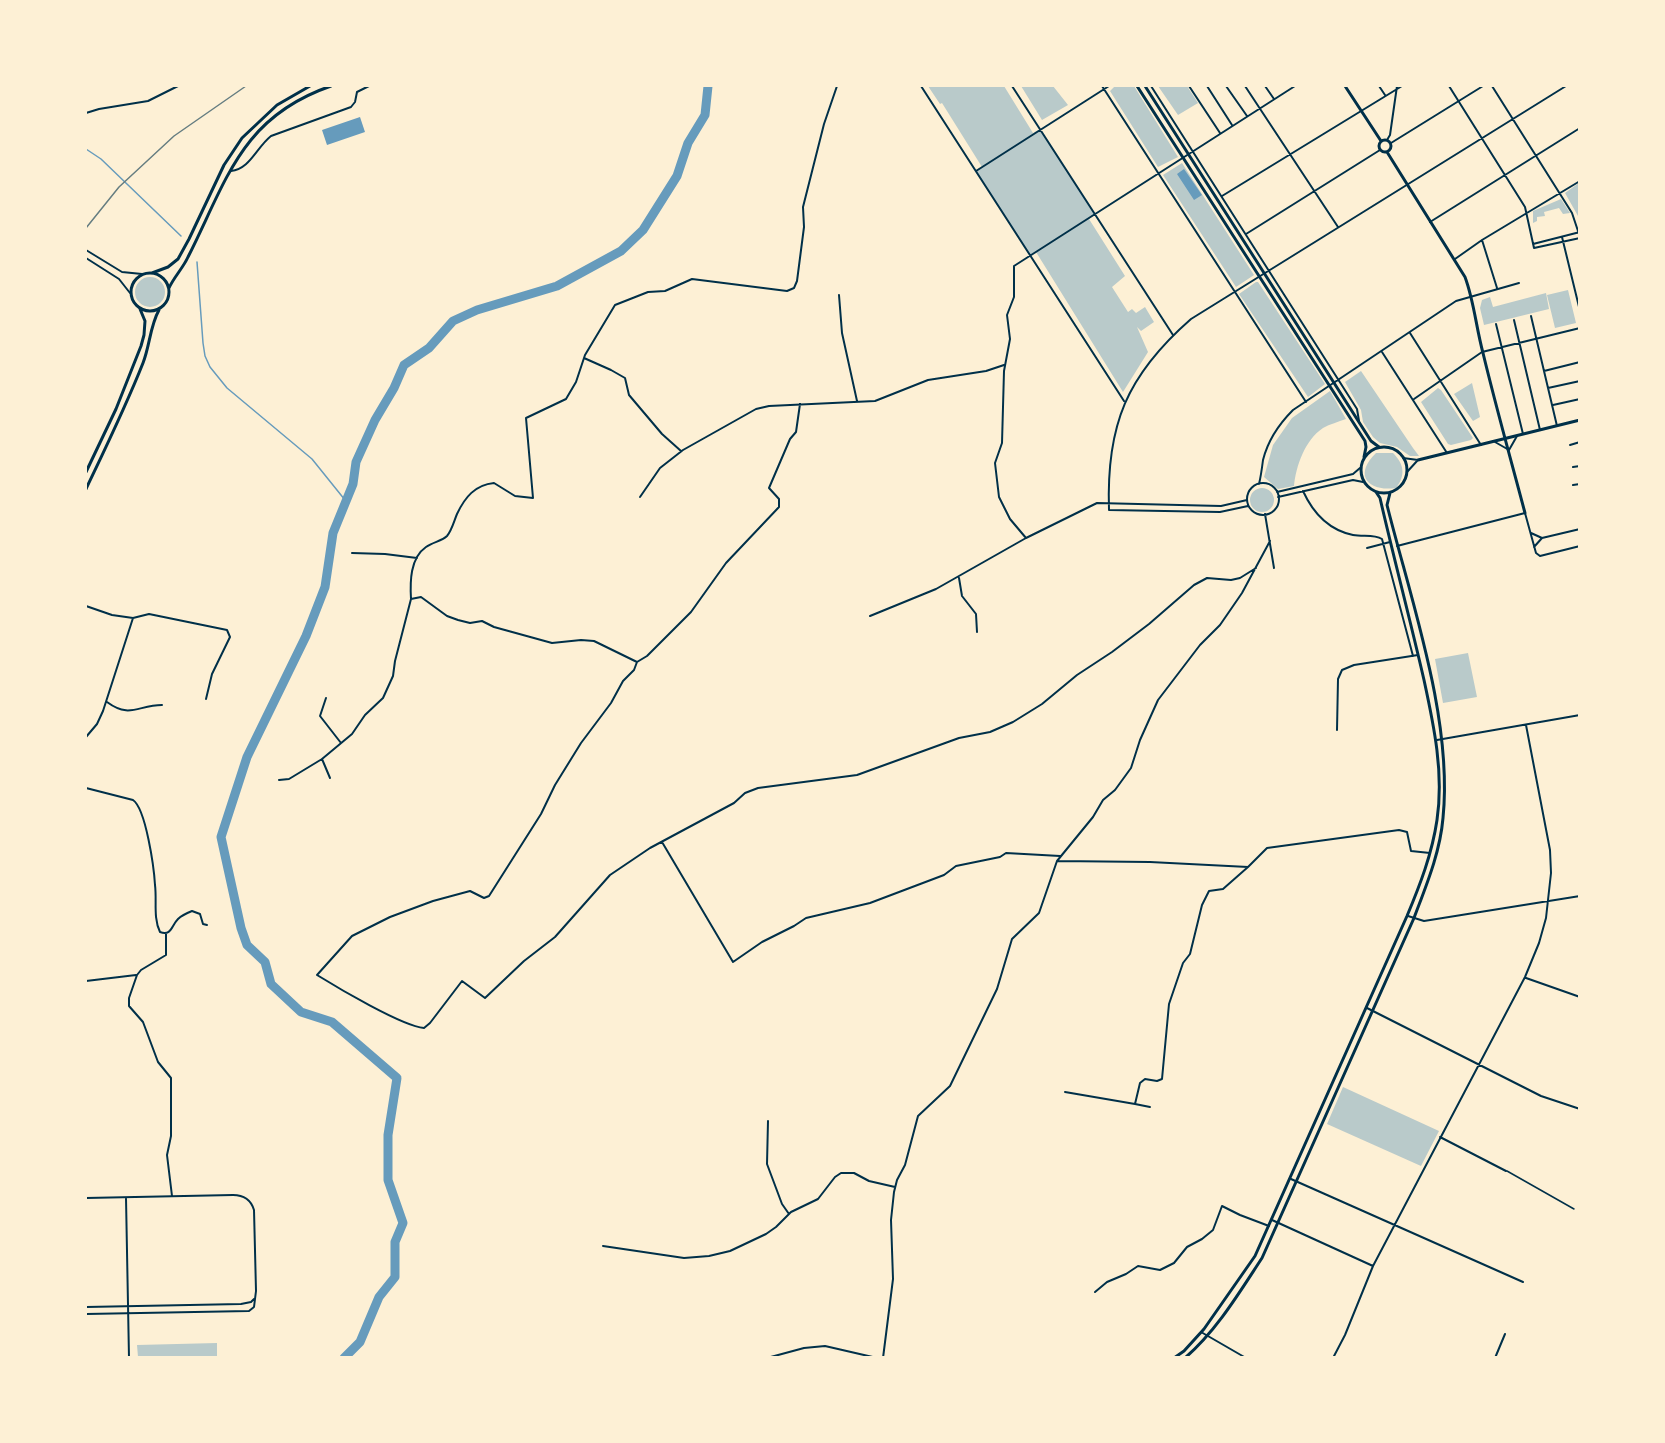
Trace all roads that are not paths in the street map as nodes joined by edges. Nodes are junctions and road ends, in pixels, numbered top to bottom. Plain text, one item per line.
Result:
1 (178, 86) edge
2 (310, 86) edge
3 (331, 86) edge
4 (369, 86) edge
5 (837, 86) edge
6 (921, 86) edge
7 (1012, 86) edge
8 (1109, 86) edge
9 (1137, 86) edge
10 (1145, 86) edge
11 (1151, 86) edge
12 (1190, 86) edge
13 (1207, 86) edge
14 (1226, 86) edge
15 (1245, 86) edge
16 (1265, 86) edge
17 (1283, 86) edge
18 (1295, 86) edge
19 (1345, 86) edge
20 (1379, 86) edge
21 (1402, 86) edge
22 (1449, 86) edge
23 (1483, 86) edge
24 (1492, 86) edge
25 (1566, 86) edge
26 (1103, 87) edge
27 (1397, 87) edge
28 (1287, 91) junction
29 (1385, 95) junction
30 (1274, 99) junction
31 (1458, 100) junction
32 (1261, 108) junction
33 (1361, 111) junction
34 (86, 113) edge
35 (1246, 116) junction
36 (1513, 119) junction
37 (1232, 125) junction
38 (1580, 128) edge
39 (1040, 129) junction
40 (1220, 133) junction
41 (1482, 139) junction
42 (1381, 141) junction
43 (1389, 142) junction
44 (1380, 150) junction
45 (1193, 151) junction
46 (1387, 152) junction
47 (1187, 154) junction
48 (1292, 154) junction
49 (1536, 156) junction
50 (1183, 157) junction
51 (976, 171) junction
52 (229, 172) junction
53 (1159, 173) junction
54 (1504, 175) junction
55 (1580, 181) edge
56 (1407, 185) junction
57 (1315, 190) junction
58 (1559, 192) junction
59 (1222, 196) junction
60 (1095, 214) junction
61 (1526, 214) junction
62 (1430, 222) junction
63 (1338, 227) junction
64 (1578, 233) edge
65 (1245, 234) junction
66 (1562, 237) junction
67 (1580, 237) edge
68 (1482, 240) junction
69 (1563, 241) junction
70 (1533, 244) junction
71 (86, 250) edge
72 (1030, 255) junction
73 (86, 258) edge
74 (1455, 260) junction
75 (1269, 270) junction
76 (1264, 272) junction
77 (152, 273) junction
78 (142, 274) junction
79 (1259, 276) junction
80 (1519, 283) dead end
81 (169, 288) junction
82 (1497, 288) junction
83 (1235, 291) junction
84 (130, 293) junction
85 (839, 295) dead end
86 (1472, 296) junction
87 (140, 309) junction
88 (159, 310) junction
89 (1580, 311) edge
90 (1531, 316) dead end
91 (1514, 320) dead end
92 (1496, 324) dead end
93 (1580, 328) edge
94 (1410, 333) junction
95 (1173, 335) junction
96 (1537, 338) junction
97 (1520, 342) junction
98 (1501, 347) junction
99 (1382, 352) junction
100 (1482, 352) junction
101 (584, 358) junction
102 (1580, 362) edge
103 (1005, 364) junction
104 (1544, 371) junction
105 (1440, 380) junction
106 (1580, 381) edge
107 (1337, 382) junction
108 (1331, 386) junction
109 (1548, 388) junction
110 (1414, 399) junction
111 (1580, 399) edge
112 (857, 401) junction
113 (1124, 402) junction
114 (1306, 402) junction
115 (800, 404) junction
116 (1552, 405) junction
117 (1580, 420) edge
118 (1557, 426) junction
119 (1540, 430) junction
120 (1523, 434) junction
121 (1517, 436) junction
122 (1506, 439) junction
123 (1495, 442) junction
124 (1580, 442) edge
125 (1481, 445) junction
126 (1570, 445) dead end
127 (1379, 447) junction
128 (1509, 450) junction
129 (681, 451) junction
130 (1447, 453) junction
131 (1364, 457) junction
132 (1404, 458) junction
133 (1418, 460) junction
134 (1580, 466) edge
135 (1573, 467) dead end
136 (1360, 468) junction
137 (86, 472) edge
138 (1407, 472) junction
139 (1363, 482) junction
140 (1259, 484) junction
141 (1580, 484) edge
142 (1573, 485) dead end
143 (86, 489) edge
144 (1303, 491) junction
145 (1277, 492) junction
146 (1376, 492) junction
147 (1390, 493) junction
148 (640, 497) dead end
149 (1278, 497) junction
150 (1247, 500) junction
151 (1109, 504) junction
152 (1248, 506) junction
153 (1525, 513) junction
154 (1265, 514) junction
155 (1580, 529) edge
156 (1531, 533) junction
157 (1542, 537) junction
158 (1026, 538) junction
159 (1270, 541) junction
160 (1390, 542) junction
161 (1385, 544) junction
162 (1397, 546) junction
163 (1580, 546) edge
164 (1534, 547) junction
165 (1367, 548) dead end
166 (352, 554) dead end
167 (417, 558) junction
168 (1256, 568) junction
169 (1274, 568) dead end
170 (959, 578) junction
171 (411, 599) junction
172 (86, 606) edge
173 (870, 616) dead end
174 (133, 618) junction
175 (977, 632) dead end
176 (1418, 655) junction
177 (1413, 656) junction
178 (636, 662) junction
179 (326, 698) dead end
180 (206, 699) dead end
181 (107, 702) junction
182 (162, 705) dead end
183 (1580, 715) edge
184 (1526, 725) junction
185 (1337, 730) dead end
186 (86, 737) edge
187 (1442, 739) junction
188 (1437, 740) junction
189 (341, 743) junction
190 (322, 759) junction
191 (330, 778) dead end
192 (279, 780) dead end
193 (86, 788) edge
194 (662, 842) junction
195 (1430, 852) junction
196 (1060, 856) junction
197 (1057, 861) junction
198 (1248, 867) junction
199 (1580, 896) edge
200 (1549, 901) junction
201 (1407, 916) junction
202 (1414, 918) junction
203 (207, 925) dead end
204 (166, 934) junction
205 (137, 975) junction
206 (1525, 977) junction
207 (86, 981) edge
208 (1580, 997) edge
209 (1367, 1008) junction
210 (1373, 1011) junction
211 (1478, 1064) junction
212 (1065, 1092) dead end
213 (1135, 1104) junction
214 (1150, 1107) dead end
215 (1580, 1109) edge
216 (768, 1121) dead end
217 (1440, 1137) junction
218 (1506, 1171) joint
219 (1291, 1179) junction
220 (1297, 1182) junction
221 (895, 1187) junction
222 (172, 1196) junction
223 (126, 1197) junction
224 (86, 1198) edge
225 (1574, 1209) dead end
226 (789, 1215) junction
227 (1272, 1220) junction
228 (1278, 1223) junction
229 (1269, 1226) junction
230 (1394, 1226) junction
231 (603, 1246) dead end
232 (1373, 1266) junction
233 (1523, 1282) dead end
234 (1095, 1292) dead end
235 (255, 1296) junction
236 (86, 1307) edge
237 (128, 1307) junction
238 (128, 1313) junction
239 (86, 1314) edge
240 (1201, 1332) junction
241 (1505, 1334) dead end
242 (1206, 1336) junction
243 (129, 1358) edge
244 (766, 1358) edge
245 (877, 1358) edge
246 (883, 1358) edge
247 (1174, 1358) edge
248 (1185, 1358) edge
249 (1246, 1358) edge
250 (1333, 1358) edge
251 (1496, 1358) edge

1 - 34 street
2 - 77 street
3 - 52 street
4 - 52 street
5 - 101 street
6 - 51 street
7 - 39 street
8 - 26 street
9 - 50 street
10 - 47 street
11 - 45 street
12 - 40 street
13 - 37 street
14 - 35 street
15 - 32 street
16 - 30 street
17 - 28 street
18 - 28 street
19 - 33 street
20 - 29 street
21 - 27 street
22 - 31 street
23 - 31 street
24 - 36 street
25 - 36 street
26 - 39 street
26 - 53 street
27 - 29 street
27 - 43 street
28 - 30 street
29 - 33 street
30 - 32 street
31 - 41 street
31 - 43 street
32 - 35 street
32 - 48 street
33 - 42 street
33 - 48 street
35 - 37 street
36 - 41 street
36 - 49 street
37 - 40 street
38 - 49 street
39 - 51 street
39 - 60 street
40 - 45 street
41 - 54 street
41 - 56 street
42 - 43 street
42 - 44 street
43 - 46 street
44 - 46 street
44 - 57 street
45 - 47 street
45 - 59 street
46 - 56 street
47 - 50 street
47 - 76 street
48 - 57 street
48 - 59 street
49 - 54 street
49 - 58 street
50 - 53 street
50 - 79 street
51 - 72 street
52 - 81 street
53 - 60 street
53 - 83 street
54 - 61 street
54 - 62 street
55 - 58 street
56 - 62 street
56 - 63 street
57 - 63 street
57 - 65 street
58 - 61 street
58 - 64 street
59 - 65 street
60 - 72 street
60 - 95 street
61 - 68 street
61 - 70 street
62 - 74 street
63 - 75 street
64 - 66 street
64 - 67 street
65 - 75 street
66 - 69 street
66 - 70 street
67 - 69 street
68 - 74 street
68 - 82 street
69 - 70 street
69 - 89 street
71 - 78 street
72 - 103 street
72 - 113 street
73 - 84 street
74 - 86 street
75 - 76 street
75 - 107 street
76 - 79 street
76 - 107 street
77 - 78 street
77 - 81 street
78 - 84 street
79 - 83 street
79 - 108 street
80 - 82 street
81 - 88 street
82 - 86 street
83 - 95 street
83 - 114 street
84 - 87 street
85 - 112 street
86 - 94 street
86 - 100 street
87 - 88 street
87 - 137 street
88 - 143 street
90 - 96 street
91 - 97 street
92 - 98 street
93 - 96 street
94 - 99 street
94 - 105 street
95 - 113 street
96 - 97 street
96 - 104 street
97 - 98 street
97 - 119 street
98 - 100 street
98 - 120 street
99 - 107 street
99 - 110 street
100 - 105 street
100 - 122 street
101 - 129 street
101 - 167 street
102 - 104 street
103 - 112 street
103 - 158 street
104 - 109 street
105 - 110 street
105 - 125 street
106 - 109 street
107 - 108 street
107 - 127 street
108 - 114 street
108 - 131 street
109 - 116 street
110 - 130 street
111 - 116 street
112 - 115 street
113 - 151 street
114 - 140 street
115 - 129 street
115 - 178 street
116 - 118 street
117 - 118 street
118 - 119 street
119 - 120 street
120 - 121 street
121 - 122 street
121 - 128 street
122 - 123 street
122 - 128 street
123 - 125 street
123 - 128 street
124 - 126 street
125 - 130 street
127 - 131 street
127 - 132 street
128 - 153 street
129 - 148 street
130 - 133 street
131 - 136 street
132 - 133 street
132 - 138 street
133 - 138 street
134 - 135 street
136 - 139 street
136 - 145 street
138 - 147 street
139 - 144 street
139 - 146 street
140 - 145 street
140 - 150 street
141 - 142 street
144 - 149 street
144 - 161 street
145 - 149 street
146 - 147 street
146 - 160 street
147 - 162 street
149 - 154 street
150 - 151 street
150 - 152 street
151 - 152 street
151 - 158 street
152 - 154 street
153 - 156 street
153 - 162 street
154 - 159 street
155 - 157 street
156 - 157 street
156 - 164 street
157 - 164 street
158 - 170 street
159 - 168 street
159 - 169 street
160 - 161 street
160 - 176 street
161 - 165 street
161 - 177 street
162 - 187 street
163 - 164 street
166 - 167 street
167 - 171 street
168 - 194 street
168 - 196 street
170 - 173 street
170 - 175 street
171 - 178 street
171 - 189 street
172 - 174 street
174 - 180 street
174 - 181 street
176 - 177 street
176 - 188 street
177 - 185 street
178 - 194 street
179 - 189 street
181 - 182 street
181 - 186 street
183 - 184 street
184 - 187 street
184 - 200 street
187 - 188 street
187 - 202 street
188 - 195 street
189 - 190 street
190 - 191 street
190 - 192 street
193 - 204 street
194 - 196 street
195 - 198 street
195 - 201 street
196 - 197 street
197 - 198 street
197 - 221 street
198 - 213 street
199 - 200 street
200 - 202 street
200 - 206 street
201 - 202 street
201 - 209 street
202 - 210 street
203 - 204 street
204 - 205 street
205 - 207 street
205 - 222 street
206 - 208 street
206 - 211 street
209 - 210 street
209 - 219 street
210 - 211 street
210 - 220 street
211 - 215 street
211 - 217 street
212 - 213 street
213 - 214 street
216 - 226 street
217 - 218 street
217 - 230 street
218 - 225 lane
219 - 220 street
219 - 227 street
220 - 228 street
220 - 230 street
221 - 226 street
221 - 246 street
222 - 223 street
222 - 235 street
223 - 224 street
223 - 237 street
226 - 231 street
227 - 228 street
227 - 229 street
228 - 232 street
228 - 242 street
229 - 234 street
229 - 240 street
230 - 232 street
230 - 233 street
232 - 250 street
235 - 237 street
235 - 238 street
236 - 237 street
237 - 238 street
238 - 239 street
238 - 243 street
240 - 242 street
240 - 247 street
241 - 251 street
242 - 248 street
242 - 249 street
244 - 245 street

